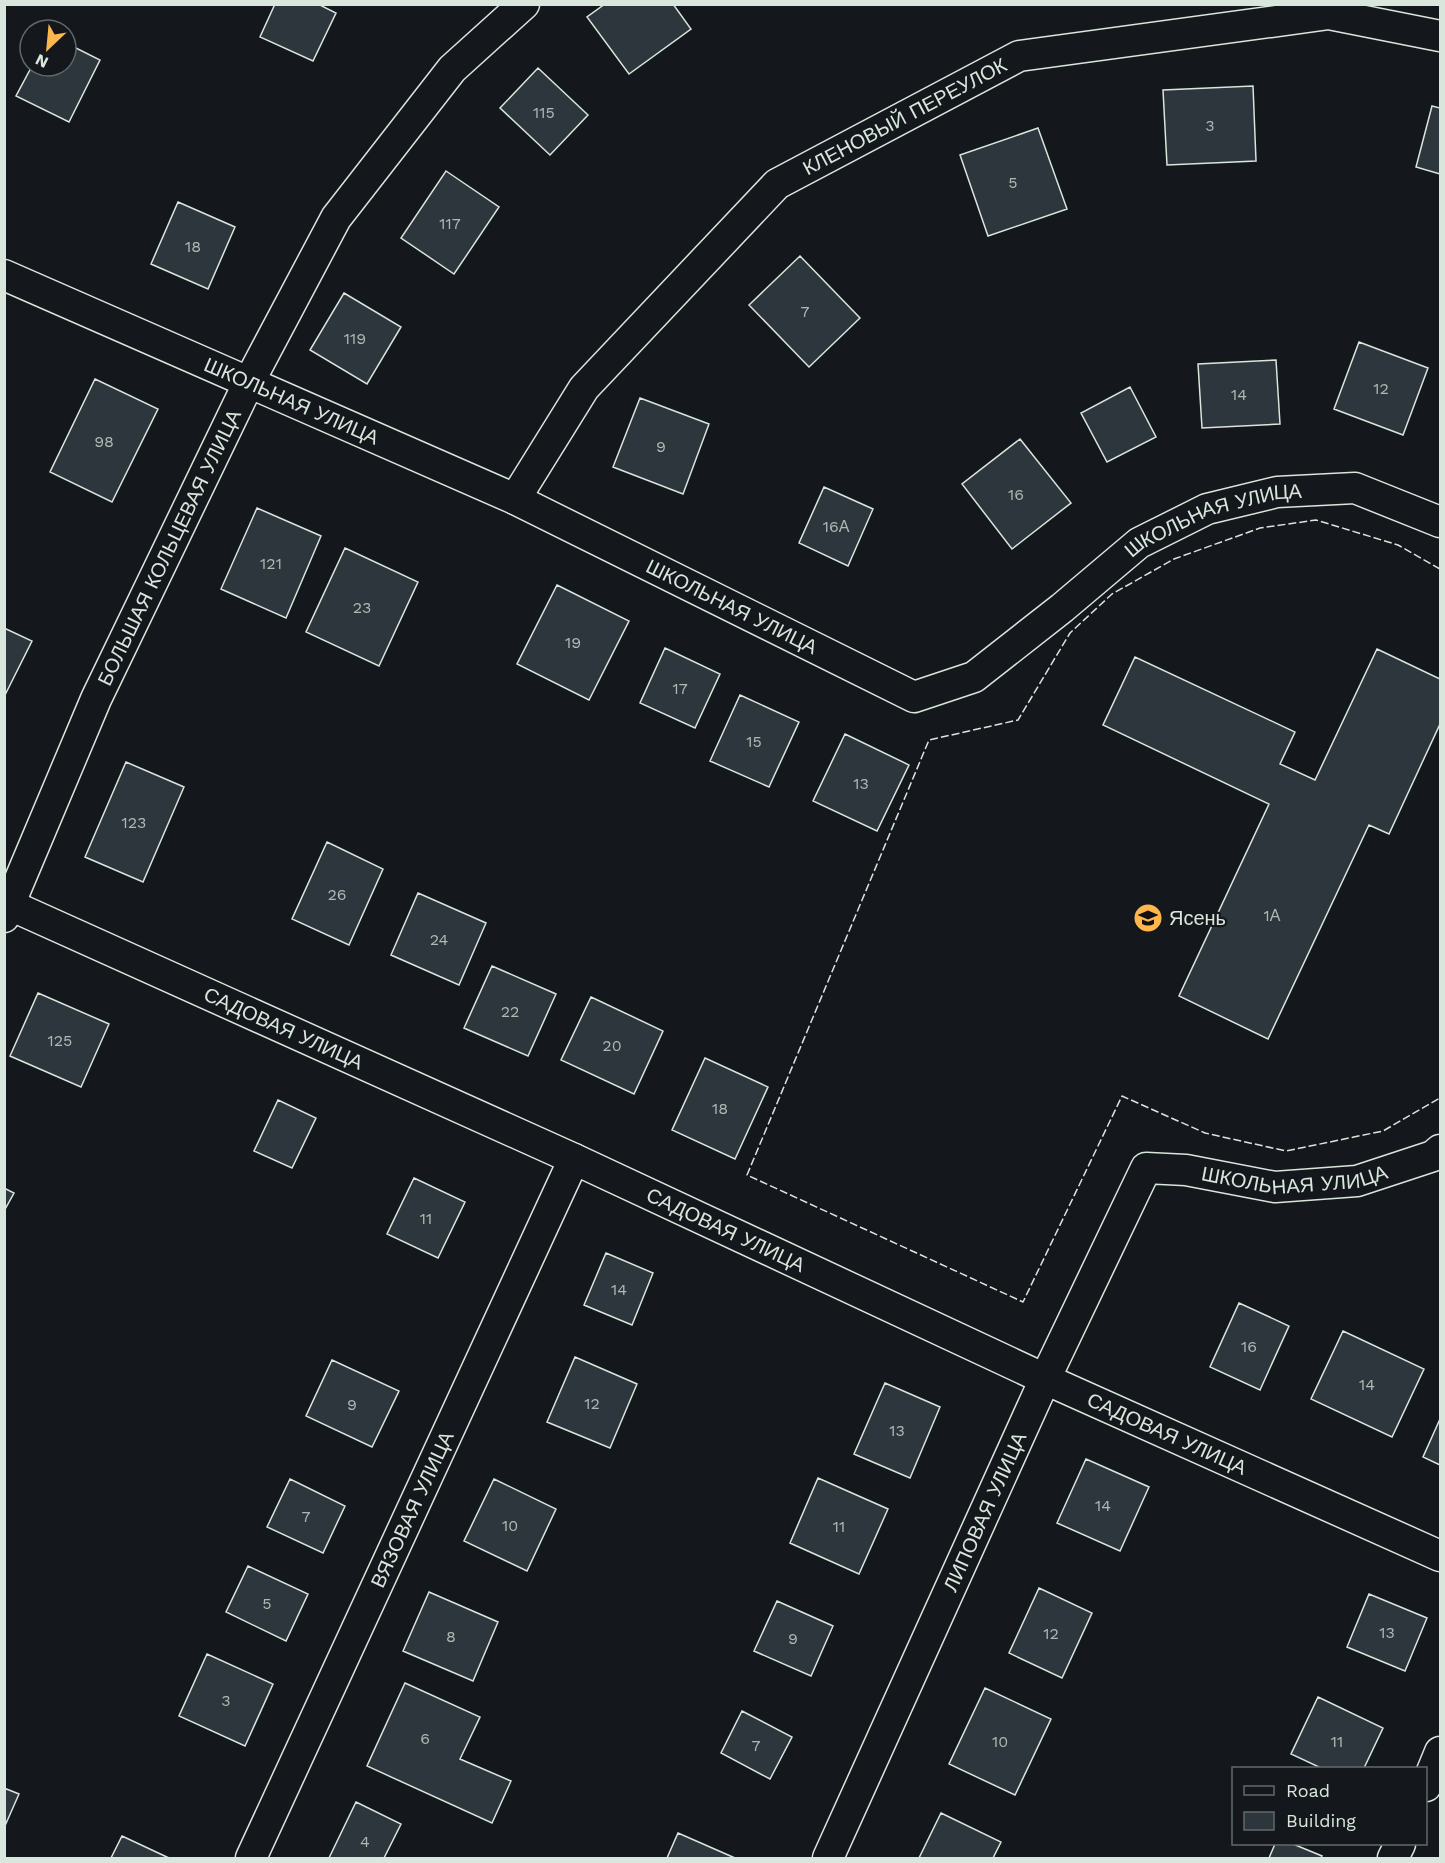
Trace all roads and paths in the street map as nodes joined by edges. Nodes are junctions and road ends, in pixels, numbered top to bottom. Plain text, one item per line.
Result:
1 (524, 4) edge
2 (1440, 36) edge
3 (4, 275) edge
4 (249, 382) junction
5 (514, 499) junction
6 (1439, 518) edge
7 (7, 911) edge
8 (1440, 1150) edge
9 (574, 1159) junction
10 (1146, 1168) joint
11 (1045, 1379) junction
12 (1440, 1556) edge
13 (1440, 1752) edge
14 (1427, 1781) edge
15 (251, 1858) edge
16 (828, 1858) edge

1 - 4 street, БОЛЬШАЯ КОЛЬЦЕВАЯ УЛИЦА
2 - 5 street, КЛЕНОВЫЙ ПЕРЕУЛОК
3 - 4 street, ШКОЛЬНАЯ УЛИЦА
4 - 5 street, ШКОЛЬНАЯ УЛИЦА
4 - 7 street, БОЛЬШАЯ КОЛЬЦЕВАЯ УЛИЦА
5 - 6 street, ШКОЛЬНАЯ УЛИЦА
7 - 9 street, САДОВАЯ УЛИЦА
8 - 10 street, ШКОЛЬНАЯ УЛИЦА
9 - 11 street, САДОВАЯ УЛИЦА
9 - 15 street, ВЯЗОВАЯ УЛИЦА
10 - 11 street, ЛИПОВАЯ УЛИЦА
11 - 12 street, САДОВАЯ УЛИЦА
11 - 16 street, ЛИПОВАЯ УЛИЦА
13 - 14 street

